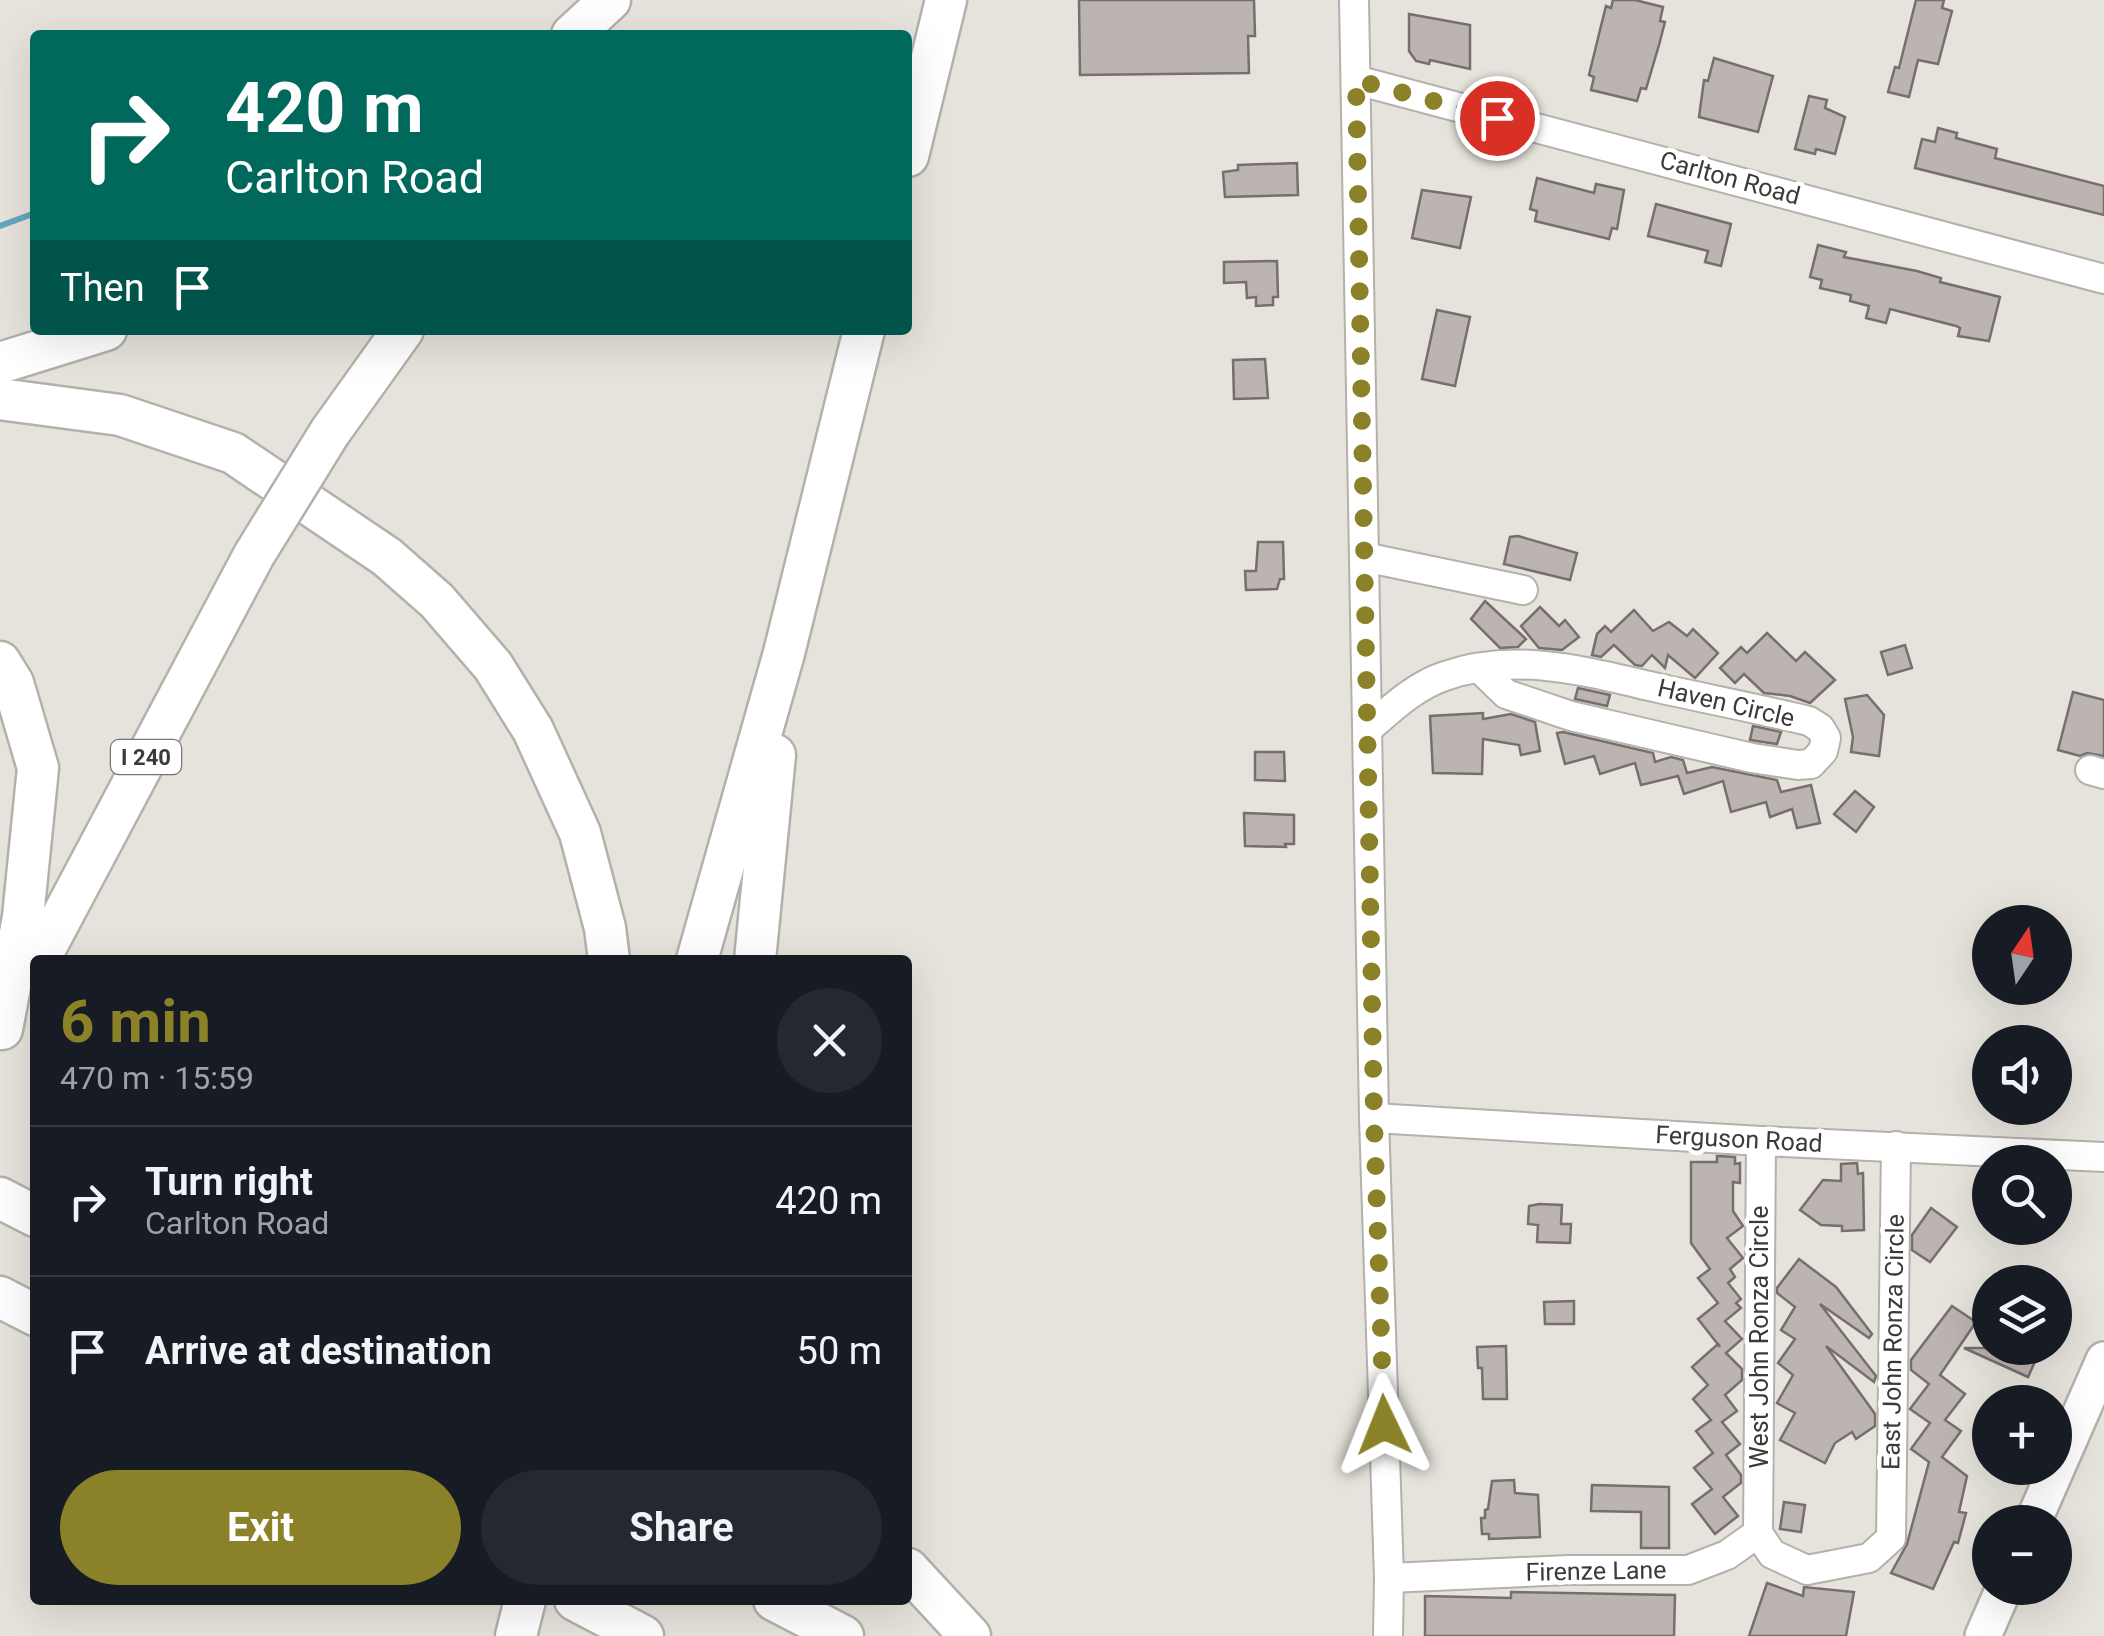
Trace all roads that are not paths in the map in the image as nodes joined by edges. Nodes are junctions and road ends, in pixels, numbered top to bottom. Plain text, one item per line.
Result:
1 (610, 0) edge
2 (637, 0) edge
3 (946, 0) edge
4 (1354, 0) edge
5 (577, 30) edge
6 (616, 30) edge
7 (1356, 80) junction
8 (912, 140) edge
9 (2104, 278) edge
10 (90, 335) edge
11 (399, 335) edge
12 (863, 335) edge
13 (0, 364) edge
14 (0, 399) edge
15 (1364, 556) junction
16 (1523, 590) dead end
17 (784, 653) junction
18 (0, 662) edge
19 (1479, 668) junction
20 (1369, 728) junction
21 (41, 955) edge
22 (609, 955) edge
23 (699, 955) edge
24 (756, 955) edge
25 (30, 976) edge
26 (1, 1031) edge
27 (1374, 1118) junction
28 (1760, 1142) junction
29 (1896, 1146) junction
30 (2104, 1157) edge
31 (0, 1198) edge
32 (30, 1213) edge
33 (0, 1296) edge
34 (30, 1312) edge
35 (2104, 1360) edge
36 (2040, 1505) edge
37 (1758, 1533) junction
38 (912, 1573) edge
39 (1389, 1578) junction
40 (523, 1605) edge
41 (585, 1605) edge
42 (784, 1605) edge
43 (1997, 1605) edge
44 (516, 1636) edge
45 (644, 1636) edge
46 (843, 1636) edge
47 (970, 1636) edge
48 (1388, 1636) edge
49 (1983, 1636) edge

1 - 5 highway
2 - 6 highway
3 - 8 highway
4 - 7 street
7 - 9 street, Carlton Road
7 - 15 street
10 - 13 highway
11 - 21 highway, I 240, bridge
12 - 17 highway
14 - 22 highway
15 - 16 street
15 - 20 street
17 - 23 highway
17 - 24 highway
18 - 26 highway
19 - 19 street, Haven Circle
19 - 20 street, Haven Circle
20 - 27 street
25 - 26 highway, I 240
27 - 28 street, Ferguson Road
27 - 39 street
28 - 29 street, Ferguson Road
28 - 37 street, West John Ronza Circle
29 - 30 street, Ferguson Road
29 - 37 street, East John Ronza Circle
31 - 32 highway
33 - 34 highway
35 - 36 main road
37 - 39 street, Firenze Lane
38 - 47 highway
39 - 48 street
40 - 44 highway
41 - 45 highway
42 - 46 highway
43 - 49 main road

